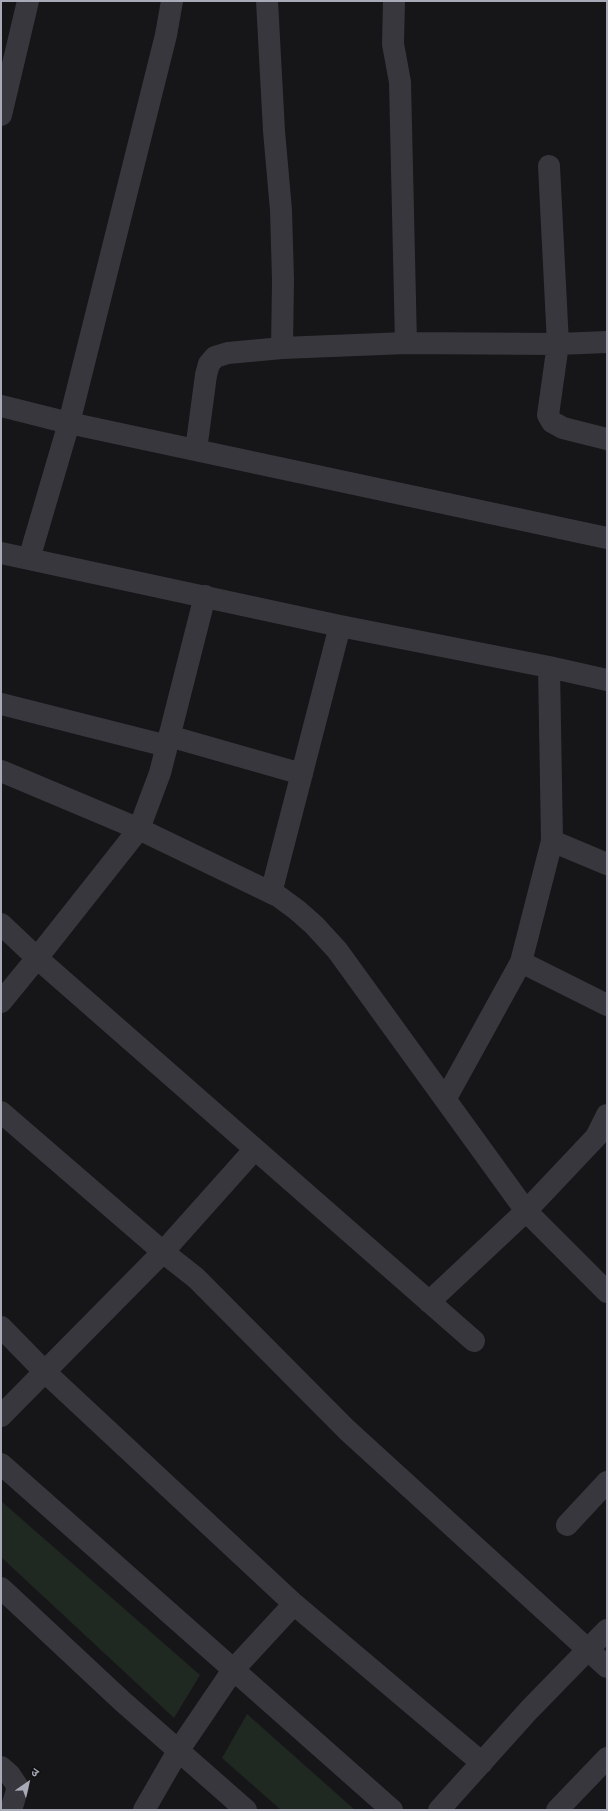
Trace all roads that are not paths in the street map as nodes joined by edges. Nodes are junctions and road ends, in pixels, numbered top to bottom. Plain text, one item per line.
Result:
1 (28, 1) edge
2 (172, 1) edge
3 (268, 1) edge
4 (394, 1) edge
5 (1, 115) edge
6 (549, 166) dead end
7 (607, 342) edge
8 (406, 343) junction
9 (558, 344) junction
10 (282, 348) junction
11 (1, 406) edge
12 (69, 423) junction
13 (607, 439) edge
14 (196, 450) junction
15 (607, 538) edge
16 (1, 553) edge
17 (29, 558) junction
18 (205, 596) junction
19 (340, 626) junction
20 (549, 667) junction
21 (607, 680) edge
22 (1, 704) edge
23 (168, 741) junction
24 (1, 771) edge
25 (302, 774) junction
26 (139, 829) junction
27 (552, 841) junction
28 (607, 864) edge
29 (271, 893) junction
30 (1, 924) edge
31 (37, 958) junction
32 (521, 962) junction
33 (1, 1002) edge
34 (607, 1005) edge
35 (446, 1098) junction
36 (1, 1112) edge
37 (607, 1115) edge
38 (255, 1149) junction
39 (526, 1211) junction
40 (163, 1252) junction
41 (607, 1292) edge
42 (429, 1302) junction
43 (1, 1327) edge
44 (474, 1342) dead end
45 (45, 1372) junction
46 (1, 1416) edge
47 (1, 1464) edge
48 (607, 1482) edge
49 (567, 1526) dead end
50 (1, 1588) edge
51 (294, 1604) junction
52 (607, 1630) edge
53 (588, 1650) junction
54 (607, 1667) edge
55 (233, 1670) junction
56 (178, 1750) junction
57 (607, 1758) edge
58 (482, 1763) junction
59 (1, 1767) edge
60 (11, 1810) edge
61 (144, 1810) edge
62 (246, 1810) edge
63 (392, 1810) edge
64 (439, 1810) edge
65 (556, 1810) edge

1 - 5 street
2 - 12 street
3 - 10 street
4 - 8 street
6 - 9 street
7 - 9 street
8 - 9 street
8 - 10 street
9 - 13 street
10 - 14 street
11 - 12 street
12 - 14 street
12 - 17 street
14 - 15 street
16 - 17 street
17 - 18 street
18 - 19 street
18 - 23 street
19 - 20 street
19 - 25 street
20 - 21 street
20 - 27 street
22 - 23 street
23 - 25 street
23 - 26 street
24 - 26 street
25 - 29 street
26 - 29 street
26 - 31 street
27 - 28 street
27 - 32 street
29 - 35 street
30 - 31 street
31 - 33 street
31 - 38 street
32 - 34 street
32 - 35 street
35 - 39 street
36 - 40 street
37 - 39 street
38 - 40 street
38 - 42 street
39 - 41 street
39 - 42 street
40 - 45 street
40 - 53 street
42 - 44 street
43 - 45 street
45 - 46 street
45 - 51 street
47 - 55 street
48 - 49 street
50 - 56 street
51 - 55 street
51 - 58 street
52 - 53 street
53 - 54 street
53 - 58 street
55 - 56 street
55 - 63 street
56 - 61 street
56 - 62 street
57 - 65 street
58 - 64 street
59 - 60 street

